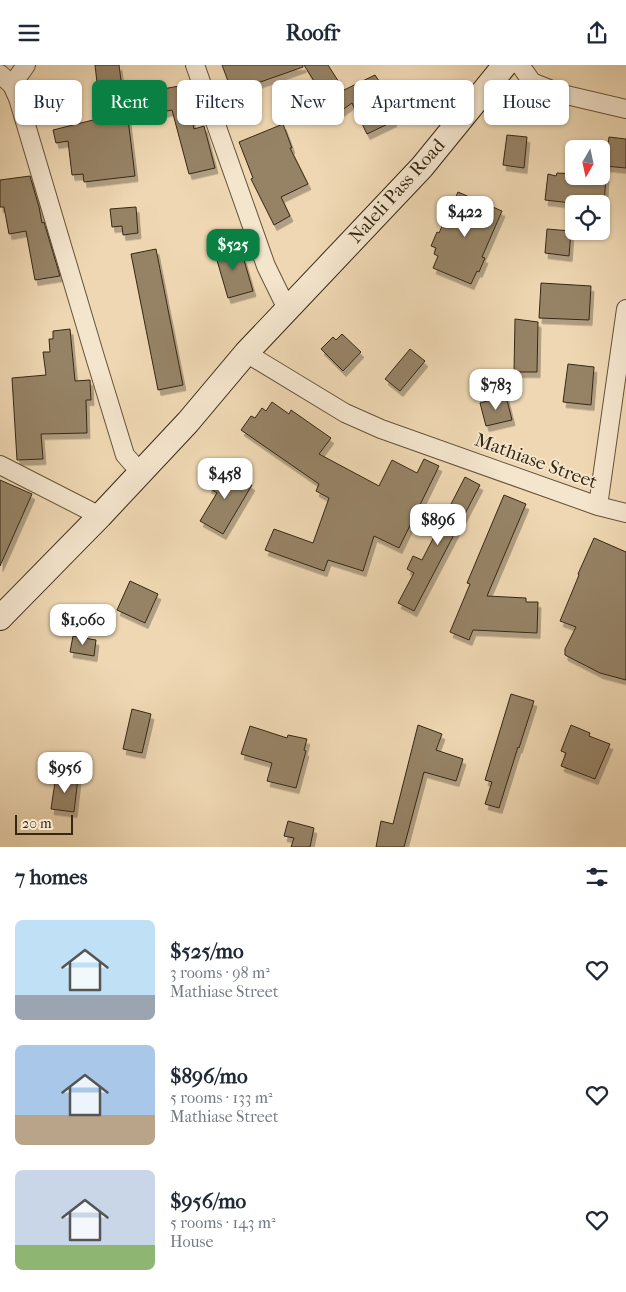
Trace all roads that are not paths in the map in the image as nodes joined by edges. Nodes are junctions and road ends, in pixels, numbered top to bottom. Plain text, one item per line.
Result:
1 (26, 65) edge
2 (195, 65) edge
3 (505, 65) edge
4 (520, 65) edge
5 (6, 80) edge
6 (626, 109) edge
7 (287, 309) junction
8 (626, 309) edge
9 (246, 353) junction
10 (0, 465) edge
11 (140, 472) junction
12 (598, 506) junction
13 (626, 513) edge
14 (100, 516) junction
15 (0, 618) edge

1 - 5 street
2 - 7 street
3 - 7 main road, Naleli Pass Road
4 - 6 street
5 - 11 street
7 - 9 main road, Naleli Pass Road
8 - 12 street
9 - 11 main road, Naleli Pass Road
9 - 12 street, Mathiase Street
10 - 14 street
11 - 14 main road, Naleli Pass Road
12 - 13 street, Mathiase Street
14 - 15 main road, Naleli Pass Road

